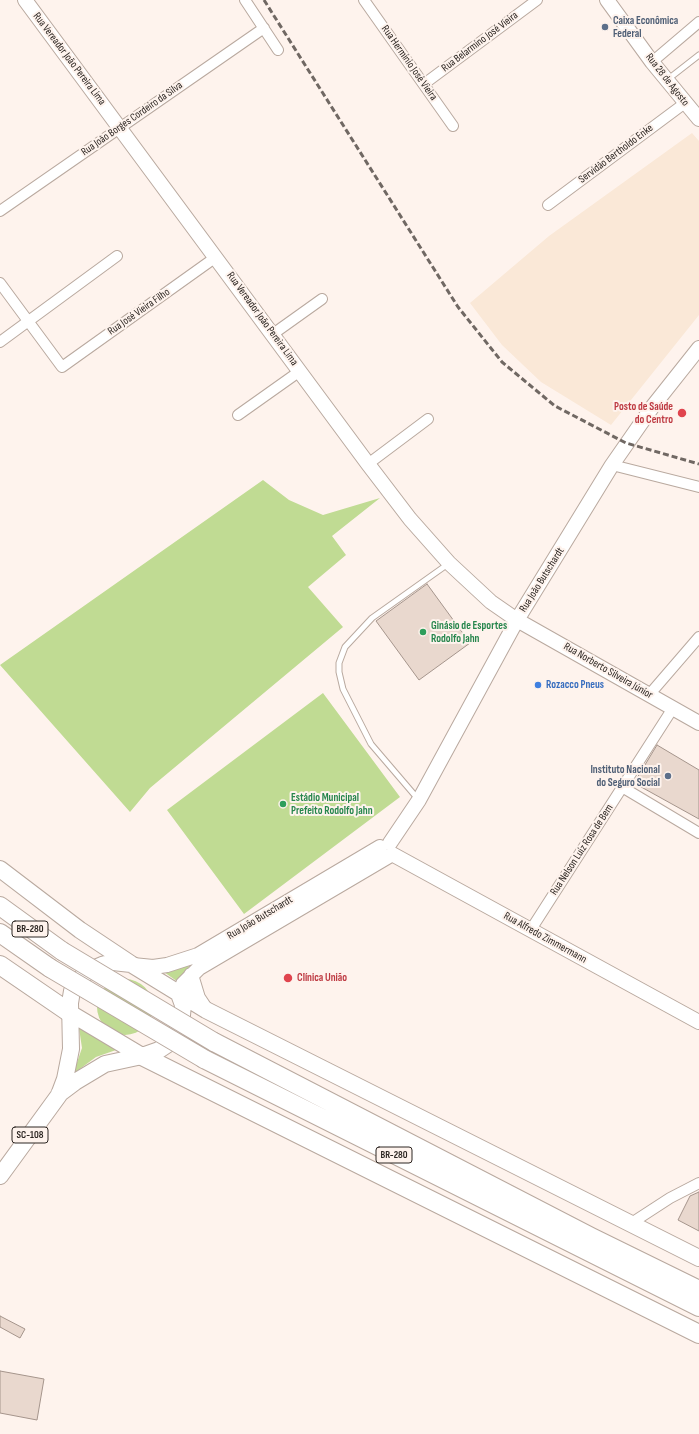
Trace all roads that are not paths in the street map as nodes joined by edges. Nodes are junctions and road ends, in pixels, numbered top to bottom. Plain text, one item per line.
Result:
1 (25, 0) edge
2 (245, 0) edge
3 (364, 0) edge
4 (537, 0) edge
5 (607, 0) edge
6 (699, 22) edge
7 (264, 28) junction
8 (278, 50) dead end
9 (699, 54) edge
10 (652, 62) junction
11 (666, 80) junction
12 (424, 84) junction
13 (685, 103) junction
14 (699, 119) edge
15 (453, 126) dead end
16 (119, 127) junction
17 (548, 205) dead end
18 (0, 211) edge
19 (117, 256) dead end
20 (216, 257) junction
21 (0, 283) edge
22 (322, 299) dead end
23 (29, 321) junction
24 (273, 334) junction
25 (0, 342) edge
26 (699, 348) edge
27 (300, 371) junction
28 (238, 415) dead end
29 (428, 419) dead end
30 (368, 464) junction
31 (612, 466) junction
32 (699, 487) edge
33 (449, 563) junction
34 (517, 620) junction
35 (699, 637) edge
36 (649, 695) junction
37 (673, 708) junction
38 (699, 723) edge
39 (622, 787) junction
40 (419, 800) junction
41 (699, 833) edge
42 (388, 850) junction
43 (0, 869) edge
44 (0, 906) edge
45 (530, 931) junction
46 (0, 933) edge
47 (131, 964) junction
48 (0, 965) edge
49 (191, 975) junction
50 (179, 994) junction
51 (51, 1001) junction
52 (206, 1010) junction
53 (70, 1013) junction
54 (699, 1022) edge
55 (71, 1049) junction
56 (150, 1060) junction
57 (59, 1094) junction
58 (0, 1176) edge
59 (699, 1183) edge
60 (630, 1224) junction
61 (699, 1258) edge
62 (699, 1290) edge
63 (699, 1307) edge
64 (699, 1334) edge

1 - 16 main road, Rua Vereador João Pereira Lima
2 - 7 street
3 - 12 street, Rua Hermínio José Vieira
4 - 12 street, Rua Belarmino José Vieira
5 - 10 main road, Rua 28 de Agosto
6 - 10 street
7 - 8 street
7 - 16 street, Rua João Borges Cordeiro da Silva
9 - 11 lane
10 - 11 main road, Rua 28 de Agosto
11 - 13 main road, Rua 28 de Agosto
12 - 15 street, Rua Hermínio José Vieira
13 - 14 main road, Rua 28 de Agosto
13 - 17 street, Servidão Bertholdo Enke
16 - 18 street, Rua João Borges Cordeiro da Silva
16 - 20 main road, Rua Vereador João Pereira Lima
19 - 23 street
20 - 23 street, Rua José Vieira Filho
20 - 24 main road, Rua Vereador João Pereira Lima
21 - 23 street
22 - 24 street
23 - 25 street
24 - 27 main road, Rua Vereador João Pereira Lima
26 - 31 main road, Rua João Butschardt
27 - 28 street
27 - 30 main road, Rua Vereador João Pereira Lima
29 - 30 street
30 - 33 main road, Rua Vereador João Pereira Lima
31 - 32 street
31 - 34 main road, Rua João Butschardt
33 - 34 main road, Rua Vereador João Pereira Lima
33 - 40 lane
34 - 36 main road, Rua Norberto Silveira Júnior
34 - 40 main road, Rua João Butschardt
35 - 36 street
36 - 37 main road, Rua Norberto Silveira Júnior
37 - 38 main road, Rua Norberto Silveira Júnior
37 - 39 street, Rua Nelson Luiz Rosa de Bem
39 - 41 street
39 - 45 street, Rua Nelson Luiz Rosa de Bem
40 - 42 main road, Rua João Butschardt
42 - 45 main road, Rua Alfredo Zimmermann
42 - 47 main road, Rua João Butschardt
42 - 49 main road, Rua João Butschardt
43 - 47 main road
44 - 62 highway, BR-280, bridge
45 - 54 main road, Rua Alfredo Zimmermann
46 - 63 highway, BR-280, bridge
47 - 50 main road
47 - 53 main road
48 - 51 highway
49 - 50 main road, Rua João Butschardt
49 - 52 main road
50 - 52 main road
50 - 56 main road
51 - 53 highway
51 - 55 main road
52 - 60 main road
53 - 55 main road, SC-108
53 - 56 main road
55 - 57 main road, SC-108
56 - 57 main road, SC-108
56 - 64 highway
57 - 58 main road, SC-108
59 - 60 street
60 - 61 main road

